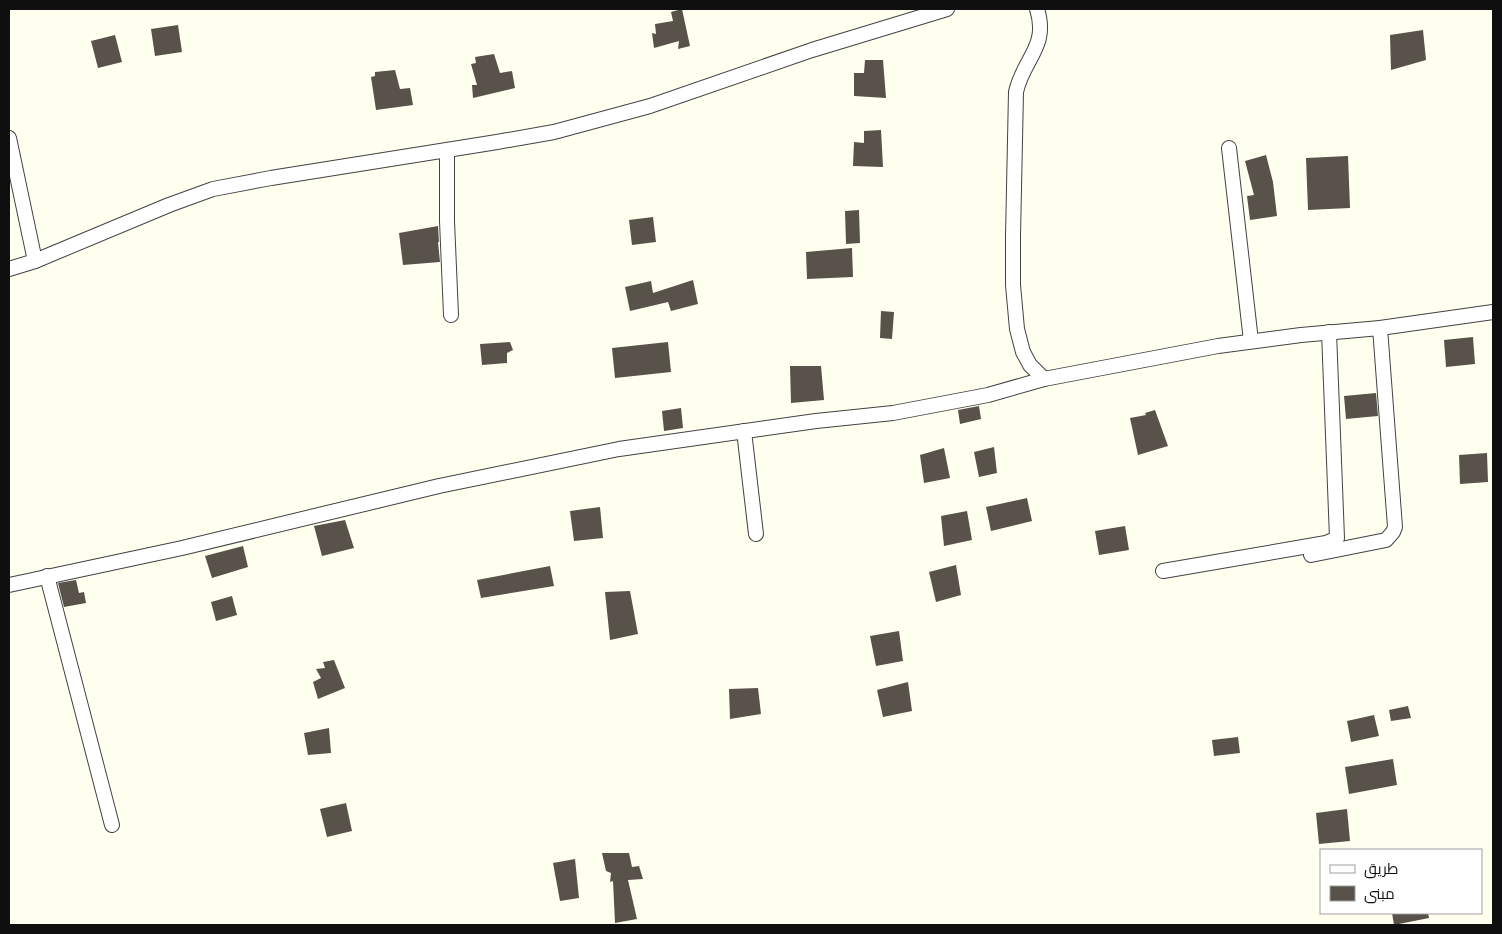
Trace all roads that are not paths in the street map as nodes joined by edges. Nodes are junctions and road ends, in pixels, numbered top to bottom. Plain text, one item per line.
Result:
1 (947, 9) edge
2 (1037, 9) edge
3 (9, 138) edge
4 (1229, 148) dead end
5 (447, 150) junction
6 (35, 261) junction
7 (9, 269) edge
8 (1493, 312) edge
9 (451, 315) dead end
10 (1380, 328) junction
11 (1329, 332) junction
12 (1251, 342) junction
13 (1044, 379) junction
14 (744, 430) junction
15 (756, 534) dead end
16 (1251, 566) dead end
17 (1163, 571) dead end
18 (47, 576) junction
19 (9, 585) edge
20 (112, 825) dead end

1 - 5 street
2 - 13 street
3 - 6 street
4 - 12 street
5 - 6 street
5 - 9 street
6 - 7 street
8 - 10 street
10 - 11 street
10 - 16 street
11 - 12 street
11 - 17 street
12 - 13 street
13 - 14 street
14 - 15 street
14 - 18 street
18 - 19 street
18 - 20 street

